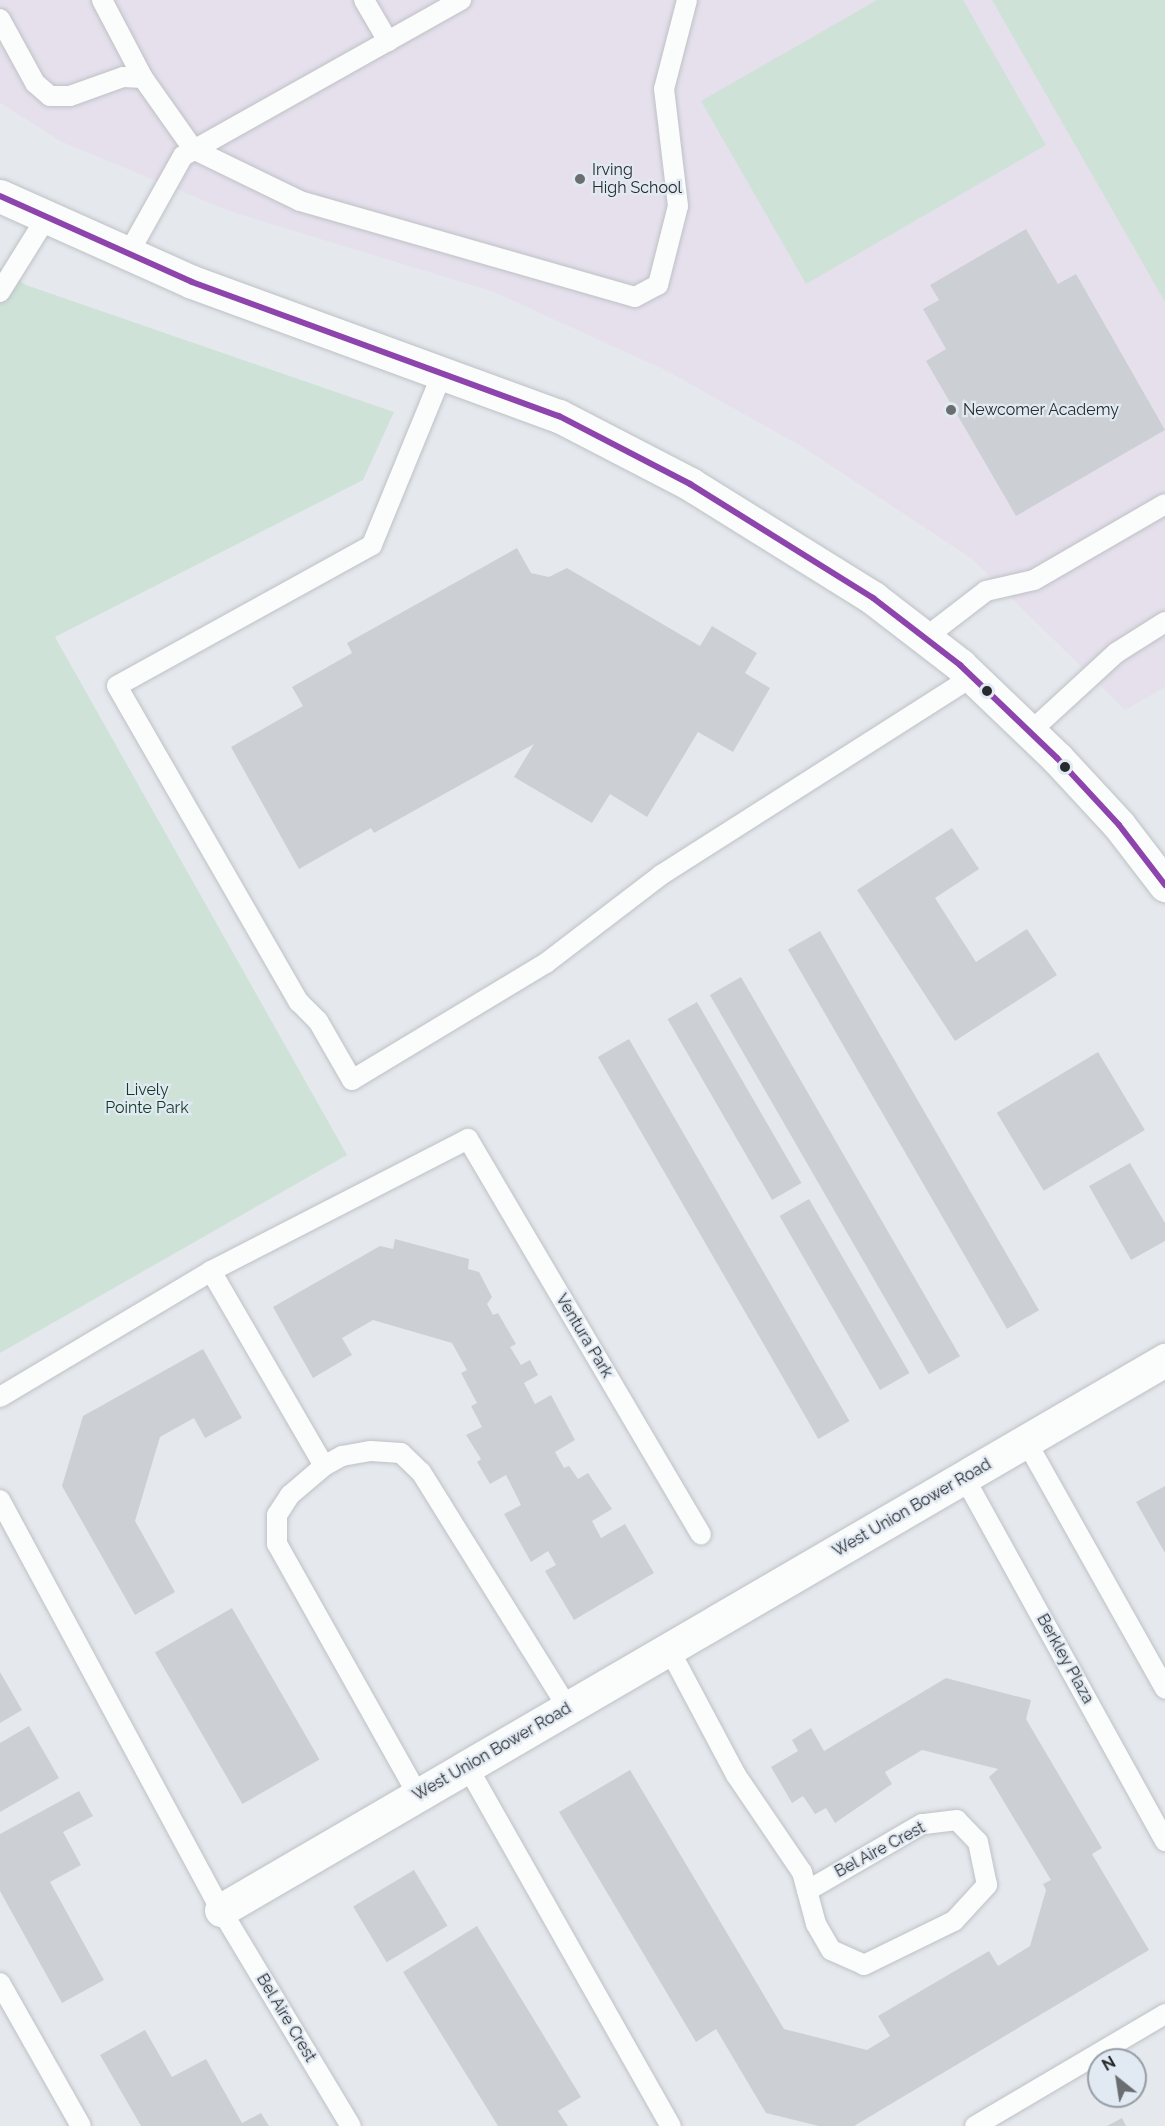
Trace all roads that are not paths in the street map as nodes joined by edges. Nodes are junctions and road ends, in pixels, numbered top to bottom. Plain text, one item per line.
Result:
1 (102, 0) edge
2 (364, 0) edge
3 (460, 0) edge
4 (687, 0) edge
5 (0, 19) edge
6 (388, 41) junction
7 (143, 78) junction
8 (193, 149) junction
9 (0, 196) edge
10 (46, 218) junction
11 (127, 256) junction
12 (0, 292) edge
13 (442, 374) junction
14 (1165, 504) edge
15 (1165, 622) edge
16 (925, 638) junction
17 (972, 677) junction
18 (1030, 732) junction
19 (1165, 885) edge
20 (211, 1271) junction
21 (1165, 1360) edge
22 (0, 1397) edge
23 (1026, 1442) junction
24 (324, 1466) junction
25 (964, 1477) junction
26 (0, 1500) edge
27 (701, 1534) dead end
28 (669, 1649) junction
29 (1165, 1689) edge
30 (568, 1708) junction
31 (467, 1766) junction
32 (418, 1795) junction
33 (1165, 1841) edge
34 (807, 1891) junction
35 (221, 1910) junction
36 (0, 1983) edge
37 (1165, 2014) edge
38 (81, 2126) edge
39 (351, 2126) edge
40 (671, 2126) edge
41 (975, 2126) edge

1 - 7 lane
2 - 6 lane
3 - 6 lane
4 - 8 lane
5 - 7 lane
6 - 8 lane
7 - 8 lane
8 - 11 lane
9 - 10 main road
10 - 11 main road
10 - 12 lane
11 - 13 main road
13 - 16 main road
13 - 17 lane
14 - 16 lane
15 - 18 lane
16 - 17 main road
17 - 18 main road
18 - 19 main road
20 - 22 lane
20 - 24 lane
20 - 27 lane, Ventura Park
21 - 23 main road, West Union Bower Road
23 - 25 main road, West Union Bower Road
23 - 29 lane
24 - 30 lane
24 - 32 lane
25 - 28 main road, West Union Bower Road
25 - 33 lane, Berkley Plaza
26 - 35 lane
28 - 30 main road, West Union Bower Road
28 - 34 lane, Bel Aire Crest
30 - 31 main road, West Union Bower Road
31 - 32 main road, West Union Bower Road
31 - 40 lane
32 - 35 main road, West Union Bower Road
34 - 34 lane, Bel Aire Crest
35 - 39 lane, Bel Aire Crest
36 - 38 lane
37 - 41 lane

